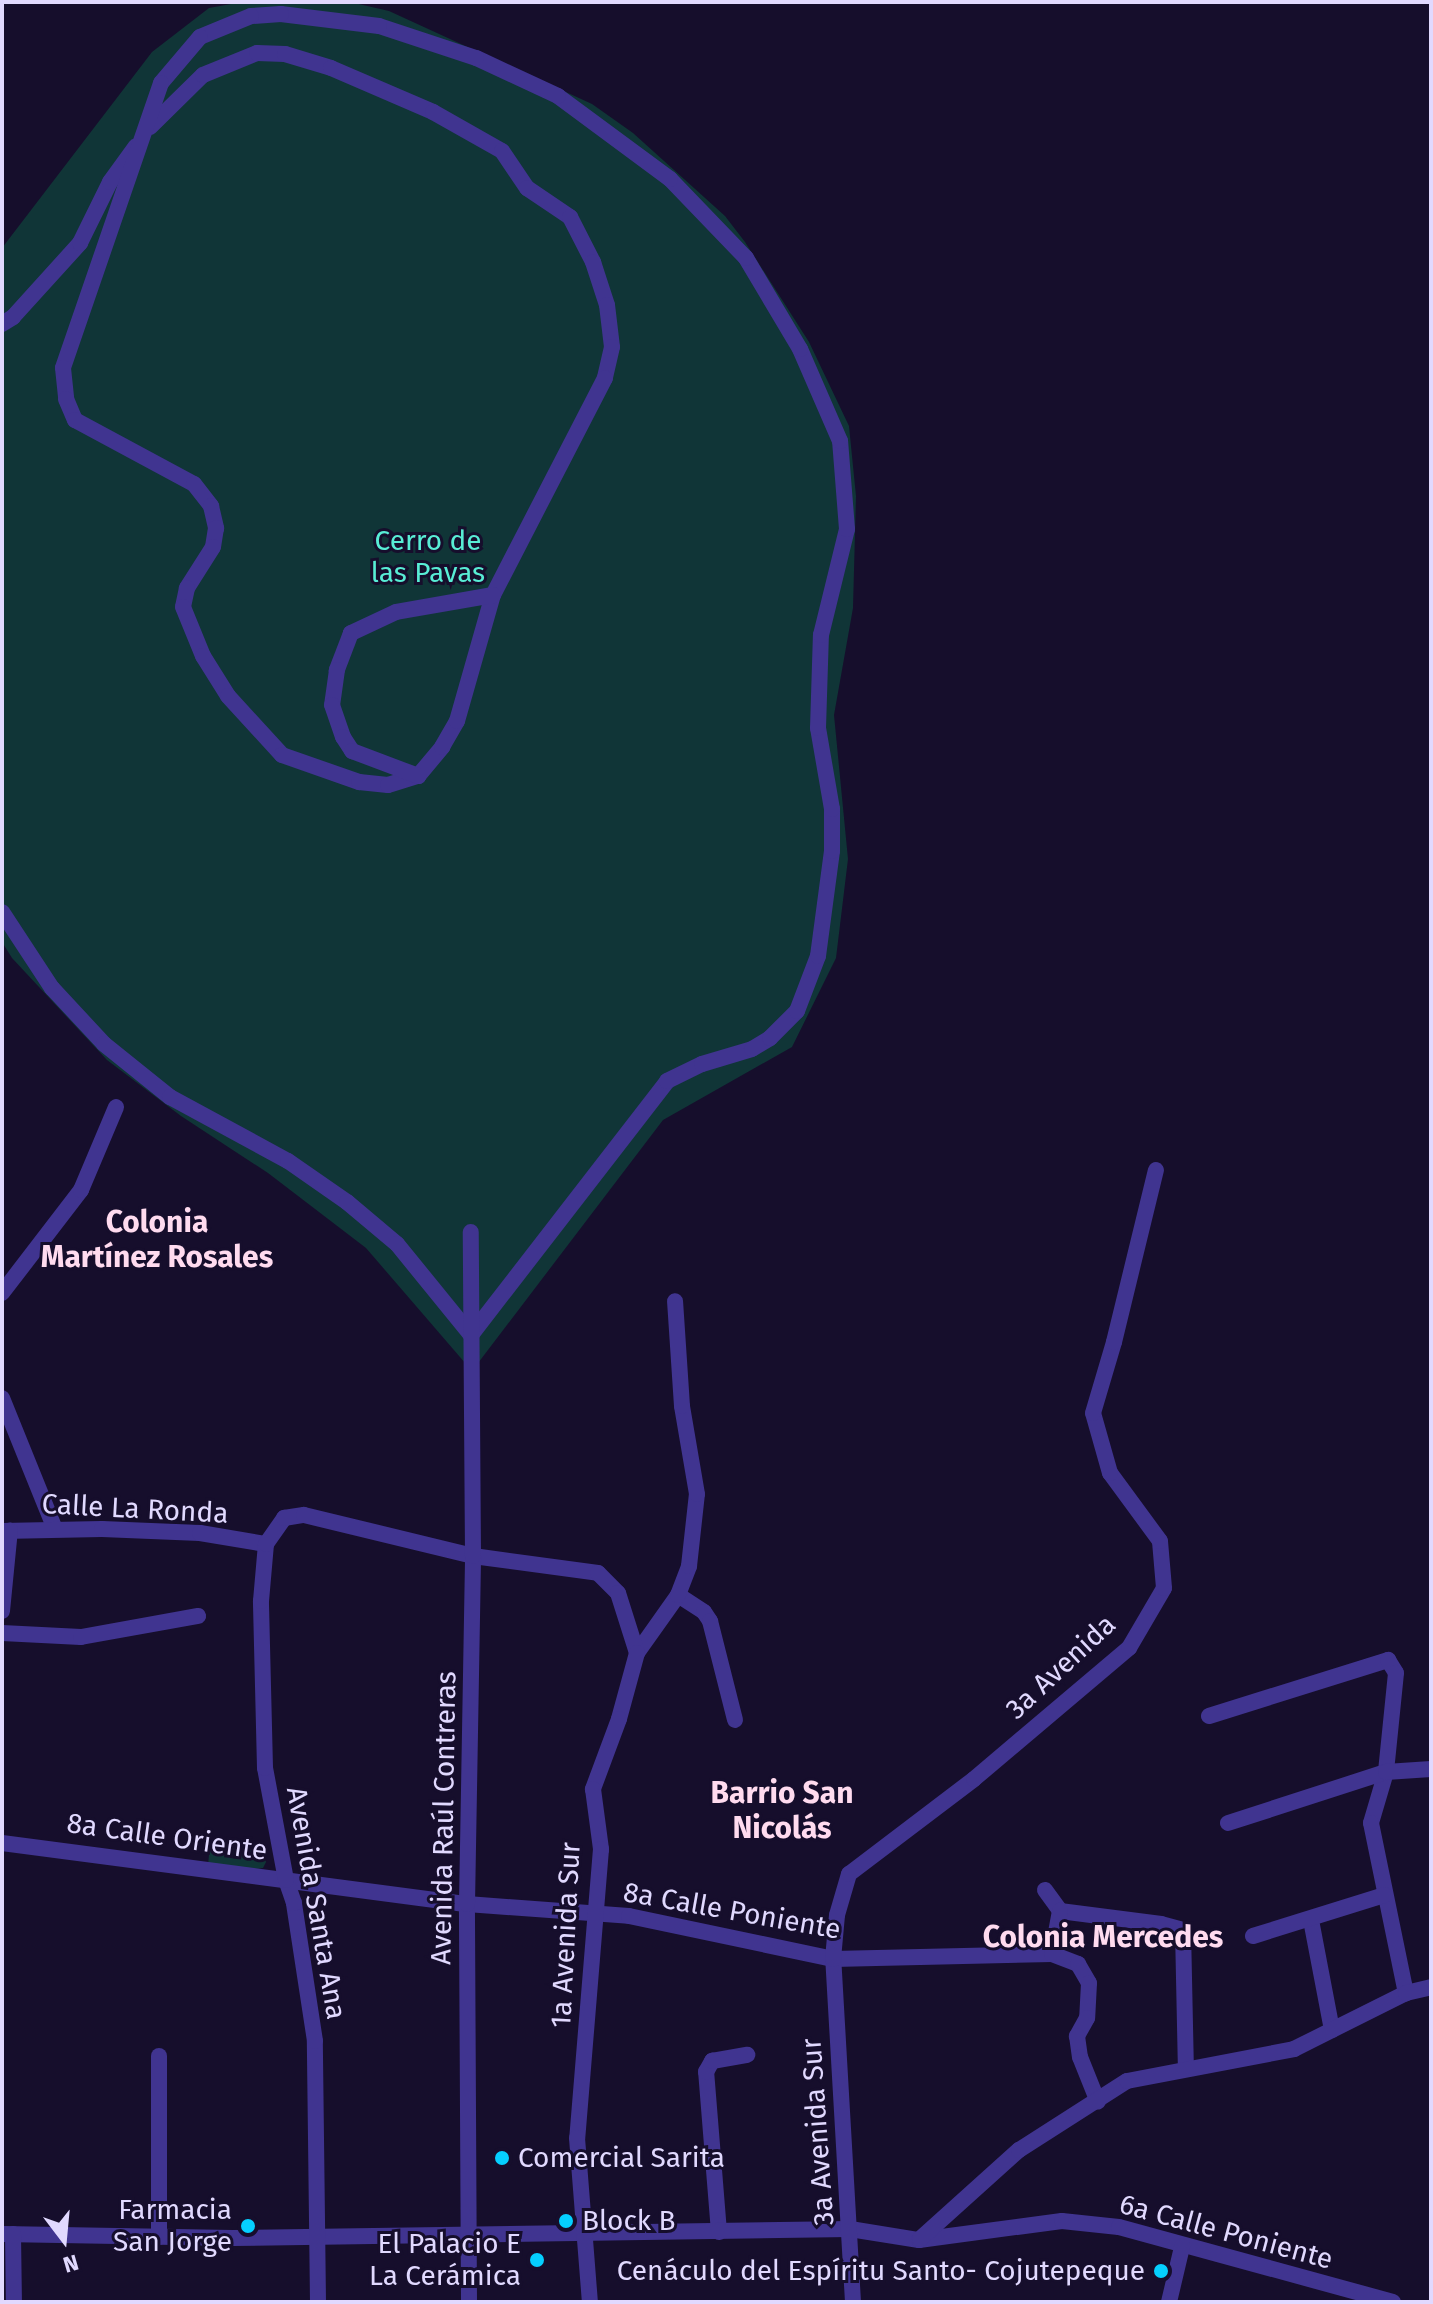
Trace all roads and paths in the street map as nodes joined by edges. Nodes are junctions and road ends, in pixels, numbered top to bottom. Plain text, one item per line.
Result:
1 (147, 130) junction
2 (2, 324) edge
3 (493, 595) junction
4 (418, 776) junction
5 (2, 912) edge
6 (116, 1107) dead end
7 (1156, 1170) dead end
8 (471, 1232) dead end
9 (2, 1293) edge
10 (675, 1301) dead end
11 (471, 1335) junction
12 (2, 1398) edge
13 (55, 1529) junction
14 (6, 1530) edge
15 (266, 1544) junction
16 (473, 1556) junction
17 (678, 1595) junction
18 (2, 1611) edge
19 (198, 1616) dead end
20 (2, 1633) edge
21 (637, 1653) junction
22 (1209, 1716) dead end
23 (735, 1720) dead end
24 (1431, 1769) edge
25 (1386, 1772) junction
26 (1228, 1823) dead end
27 (2, 1843) edge
28 (286, 1880) junction
29 (1045, 1890) dead end
30 (1385, 1895) junction
31 (467, 1904) junction
32 (1060, 1911) junction
33 (594, 1913) junction
34 (1311, 1920) junction
35 (1253, 1936) dead end
36 (1052, 1954) junction
37 (833, 1959) junction
38 (1431, 1987) edge
39 (1406, 1993) junction
40 (1332, 2030) junction
41 (747, 2055) dead end
42 (159, 2056) dead end
43 (1186, 2069) junction
44 (1098, 2102) junction
45 (850, 2229) junction
46 (719, 2232) junction
47 (8, 2234) edge
48 (583, 2235) junction
49 (471, 2236) junction
50 (159, 2237) junction
51 (315, 2237) junction
52 (919, 2240) junction
53 (1182, 2247) junction
54 (14, 2302) edge
55 (318, 2302) edge
56 (469, 2302) edge
57 (590, 2302) edge
58 (853, 2302) edge
59 (1169, 2302) edge
60 (1393, 2302) edge

1 - 2 street
1 - 3 street
1 - 4 street
1 - 11 street
3 - 4 street
3 - 4 street
5 - 11 street
6 - 9 street
7 - 37 street, 3a Avenida
8 - 11 street, Avenida Raúl Contreras
10 - 17 street
11 - 16 street, Avenida Raúl Contreras
12 - 13 street
13 - 14 street, Calle La Ronda
13 - 15 street, Calle La Ronda
14 - 18 street
15 - 16 street, Avenida Santa Ana
15 - 28 street, Avenida Santa Ana
16 - 21 street
16 - 31 street, Avenida Raúl Contreras
17 - 21 street
17 - 23 street
19 - 20 street
21 - 33 street, 1a Avenida Sur
22 - 25 street
24 - 25 street
25 - 26 street
25 - 30 street
27 - 28 street, 8a Calle Oriente
28 - 31 street, 8a Calle Oriente
28 - 51 street, Avenida Santa Ana
29 - 32 street
30 - 34 street
30 - 39 street
31 - 33 street, 8a Calle Poniente
31 - 49 street, Avenida Raúl Contreras
32 - 36 street
32 - 43 street
33 - 37 street, 8a Calle Poniente
33 - 48 street, 1a Avenida Sur
34 - 35 street
34 - 40 street
36 - 37 street, 8a Calle Poniente
36 - 44 street
37 - 45 street, 3a Avenida Sur
38 - 39 street
39 - 40 street
40 - 43 street
41 - 46 street
42 - 50 street
43 - 44 street
44 - 52 street
45 - 46 street, 6a Calle Poniente
45 - 52 street, 6a Calle Poniente
45 - 58 street, 3a Avenida Sur
46 - 48 street, 6a Calle Poniente
47 - 50 street, 6a Calle Poniente
47 - 54 street
48 - 49 street, 6a Calle Poniente
48 - 57 street, 1a Avenida Sur
49 - 51 street, 6a Calle Poniente
49 - 56 street, Avenida Raúl Contreras
50 - 51 street, 6a Calle Poniente
51 - 55 street, Avenida Santa Ana
52 - 53 street, 6a Calle Poniente
53 - 59 street
53 - 60 street, 6a Calle Poniente

